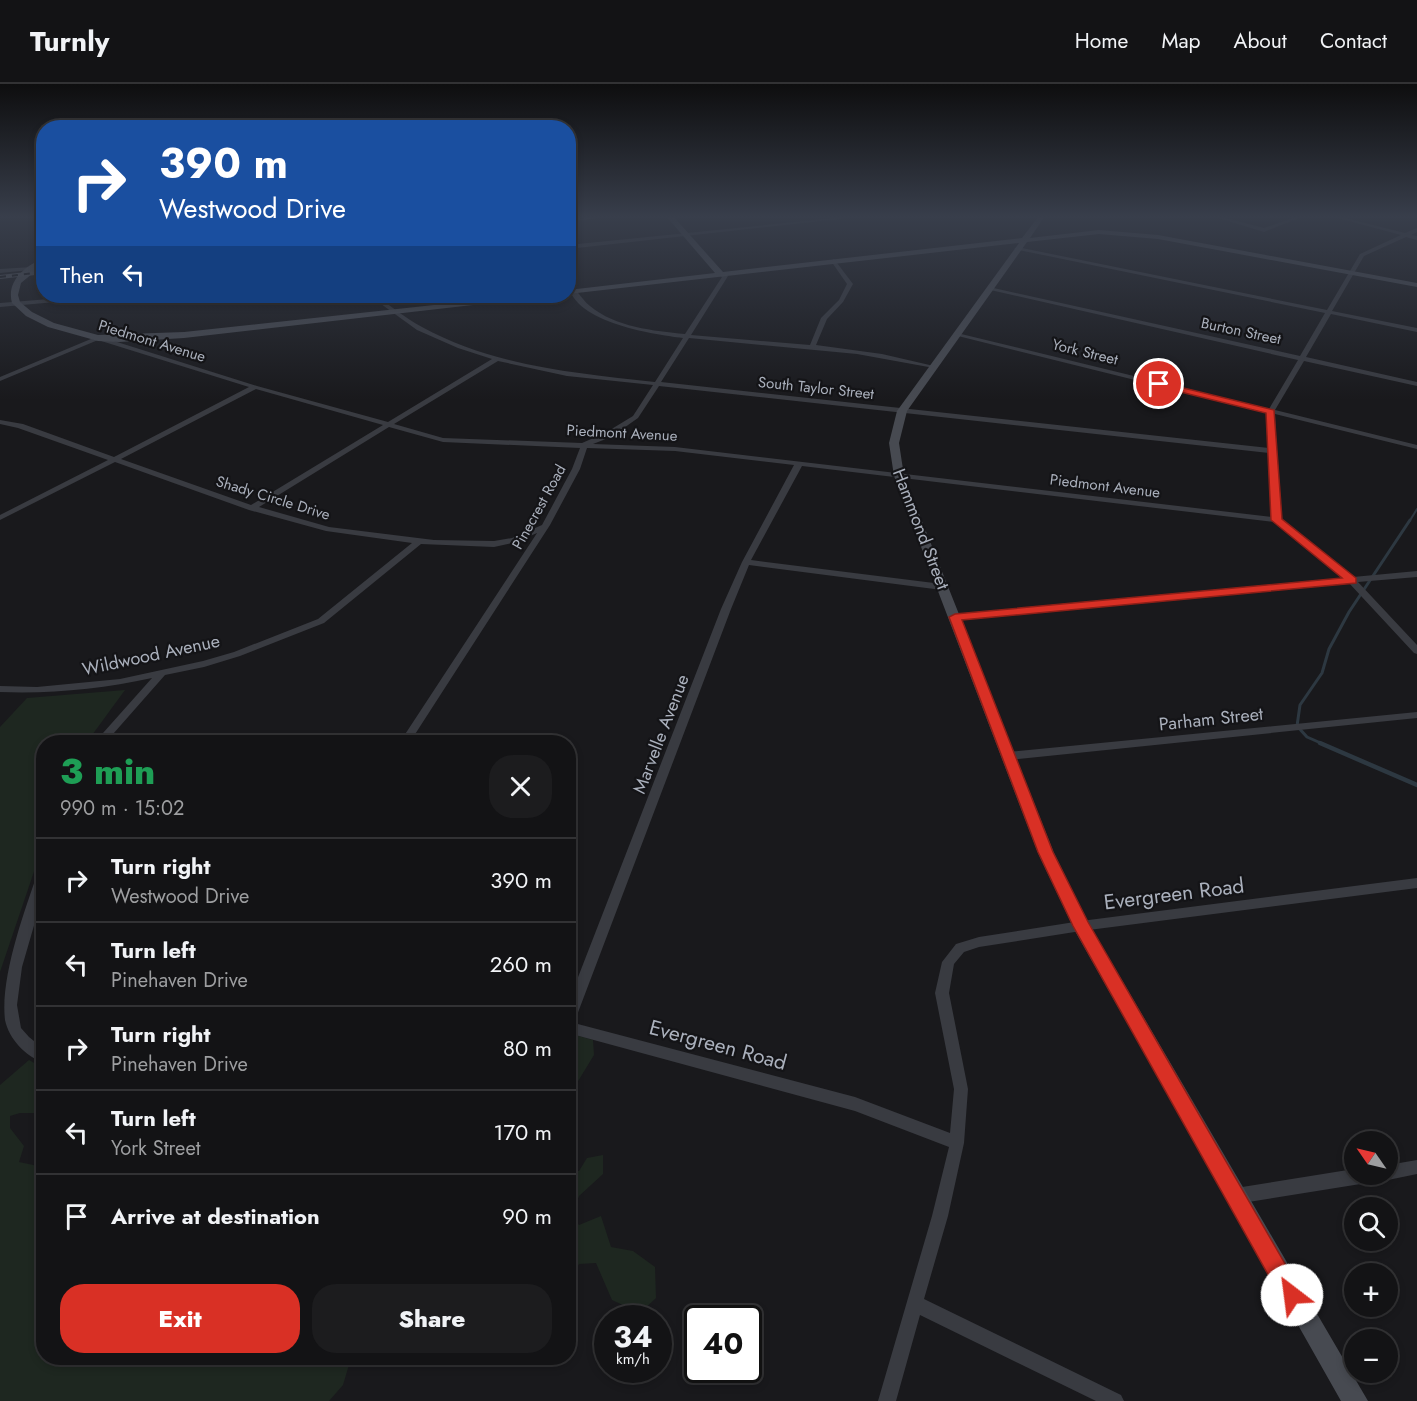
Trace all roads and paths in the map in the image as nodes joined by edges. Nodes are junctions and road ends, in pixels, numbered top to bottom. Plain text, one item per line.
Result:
1 (19, 277) edge
2 (690, 277) edge
3 (724, 277) edge
4 (845, 277) edge
5 (997, 277) edge
6 (1172, 277) edge
7 (1348, 277) edge
8 (1376, 277) edge
9 (1417, 285) edge
10 (989, 289) junction
11 (576, 290) edge
12 (576, 296) edge
13 (36, 301) edge
14 (16, 303) junction
15 (383, 303) edge
16 (469, 303) edge
17 (0, 305) edge
18 (395, 311) junction
19 (1327, 312) junction
20 (1417, 330) edge
21 (957, 335) junction
22 (689, 336) junction
23 (98, 338) junction
24 (812, 347) junction
25 (1300, 357) junction
26 (496, 358) junction
27 (932, 367) junction
28 (0, 380) edge
29 (658, 384) junction
30 (1417, 384) edge
31 (255, 387) junction
32 (902, 411) junction
33 (1271, 412) junction
34 (0, 422) edge
35 (387, 423) junction
36 (585, 444) junction
37 (1417, 447) edge
38 (1273, 451) junction
39 (116, 459) junction
40 (799, 464) junction
41 (899, 476) junction
42 (252, 508) junction
43 (0, 518) edge
44 (1276, 520) junction
45 (546, 525) junction
46 (419, 541) junction
47 (746, 562) junction
48 (1417, 574) edge
49 (1352, 581) junction
50 (942, 587) junction
51 (955, 617) junction
52 (1417, 651) edge
53 (162, 673) junction
54 (0, 689) edge
55 (1417, 715) edge
56 (106, 735) edge
57 (410, 735) edge
58 (1008, 756) junction
59 (1417, 883) edge
60 (36, 900) edge
61 (1082, 926) junction
62 (576, 1003) edge
63 (576, 1026) edge
64 (36, 1052) edge
65 (957, 1143) junction
66 (1417, 1167) edge
67 (1398, 1170) edge
68 (1344, 1179) edge
69 (1236, 1196) junction
70 (916, 1304) junction
71 (887, 1401) edge
72 (1115, 1401) edge
73 (1355, 1401) edge

1 - 14 street
2 - 11 street
3 - 22 street
4 - 24 street
5 - 10 street, Hammond Street
6 - 19 street
7 - 19 street
8 - 9 street
10 - 21 street, Hammond Street
10 - 25 street, Burton Street
12 - 22 street
13 - 14 street
14 - 17 street
14 - 23 street, Piedmont Avenue
15 - 18 street, South Taylor Street
16 - 18 street
18 - 23 street
18 - 26 street, South Taylor Street
19 - 20 street
19 - 25 street
21 - 27 street, Hammond Street
21 - 33 street, York Street
22 - 24 street
22 - 29 street
23 - 28 street
23 - 31 street, Piedmont Avenue
24 - 27 street
25 - 30 street, Burton Street
25 - 33 street
26 - 29 street, South Taylor Street
26 - 35 street
27 - 32 street, Hammond Street
29 - 32 street, South Taylor Street
29 - 36 street
31 - 35 street, Piedmont Avenue
31 - 39 street
32 - 38 street, South Taylor Street
32 - 41 street, Hammond Street
33 - 37 street, York Street
33 - 38 street
34 - 39 street, Shady Circle Drive
35 - 36 street, Piedmont Avenue
35 - 42 street
36 - 40 street, Piedmont Avenue
36 - 45 street, Pinecrest Road
38 - 44 street
39 - 42 street, Shady Circle Drive
39 - 43 street
40 - 41 street, Piedmont Avenue
40 - 47 street, Marvelle Avenue
41 - 44 street, Piedmont Avenue
41 - 50 street, Hammond Street
42 - 46 street, Shady Circle Drive
44 - 49 street
45 - 46 street, Shady Circle Drive
45 - 57 street, Pinecrest Road
46 - 53 street, Wildwood Avenue
47 - 50 street
47 - 62 street, Marvelle Avenue
48 - 49 street
49 - 51 street
49 - 52 street
50 - 51 street, Hammond Street
51 - 58 street, Hammond Street
53 - 54 street, Wildwood Avenue
53 - 56 street
55 - 58 street, Parham Street
58 - 61 street, Hammond Street
59 - 61 street, Evergreen Road
60 - 64 street
61 - 65 street, Evergreen Road
61 - 69 street, Hammond Street
63 - 65 street, Evergreen Road
65 - 70 street, Evergreen Road
66 - 67 street
68 - 69 street
69 - 73 street, Hammond Street
70 - 71 street, Evergreen Road
70 - 72 street

